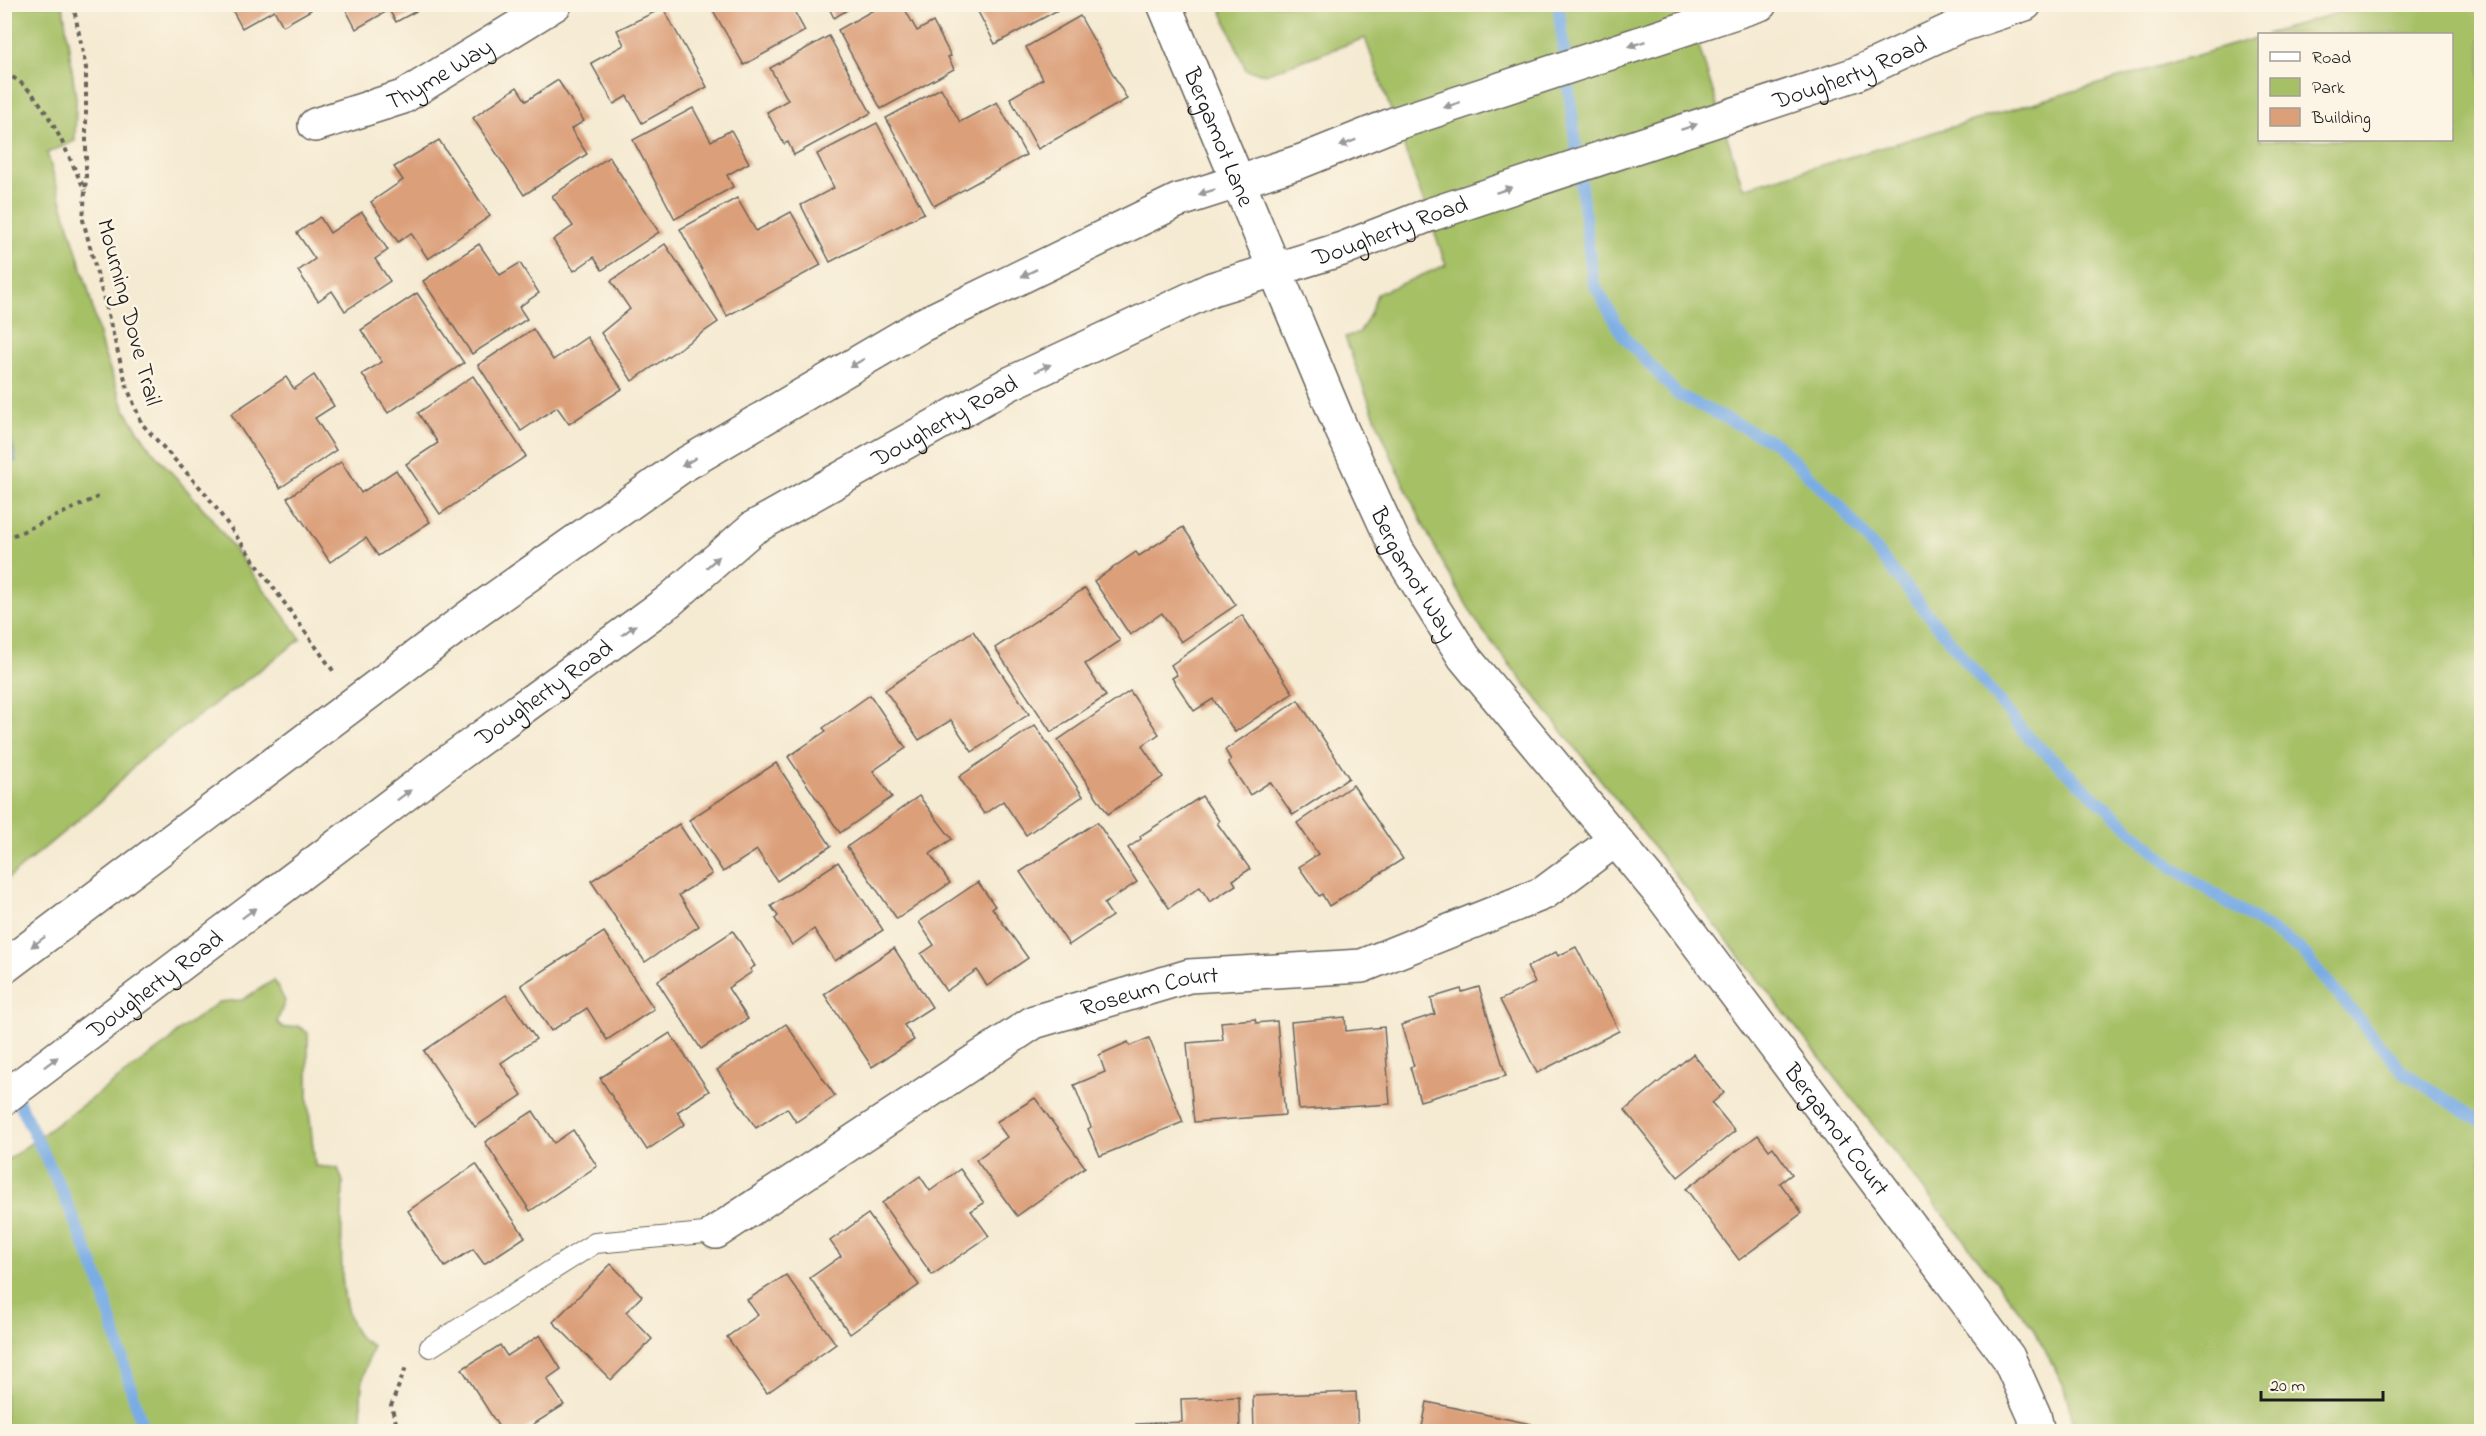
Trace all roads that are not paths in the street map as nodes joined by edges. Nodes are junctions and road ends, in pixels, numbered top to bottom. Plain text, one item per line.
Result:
1 (555, 4) edge
2 (1164, 4) edge
3 (1760, 4) edge
4 (2025, 4) edge
5 (315, 125) dead end
6 (1237, 182) junction
7 (1277, 270) junction
8 (1615, 840) junction
9 (4, 967) edge
10 (4, 1098) edge
11 (716, 1232) joint
12 (430, 1347) road end
13 (2038, 1431) edge

1 - 5 main road, Thyme Way
2 - 6 main road, Bergamot Lane
3 -> 6 main road
7 -> 4 main road, Dougherty Road
6 - 7 main road, Bergamot Lane
6 -> 9 main road
7 - 8 main road, Bergamot Way
10 -> 7 main road, Dougherty Road
8 - 11 main road, Roseum Court
8 - 13 main road, Bergamot Court
11 - 12 lane

